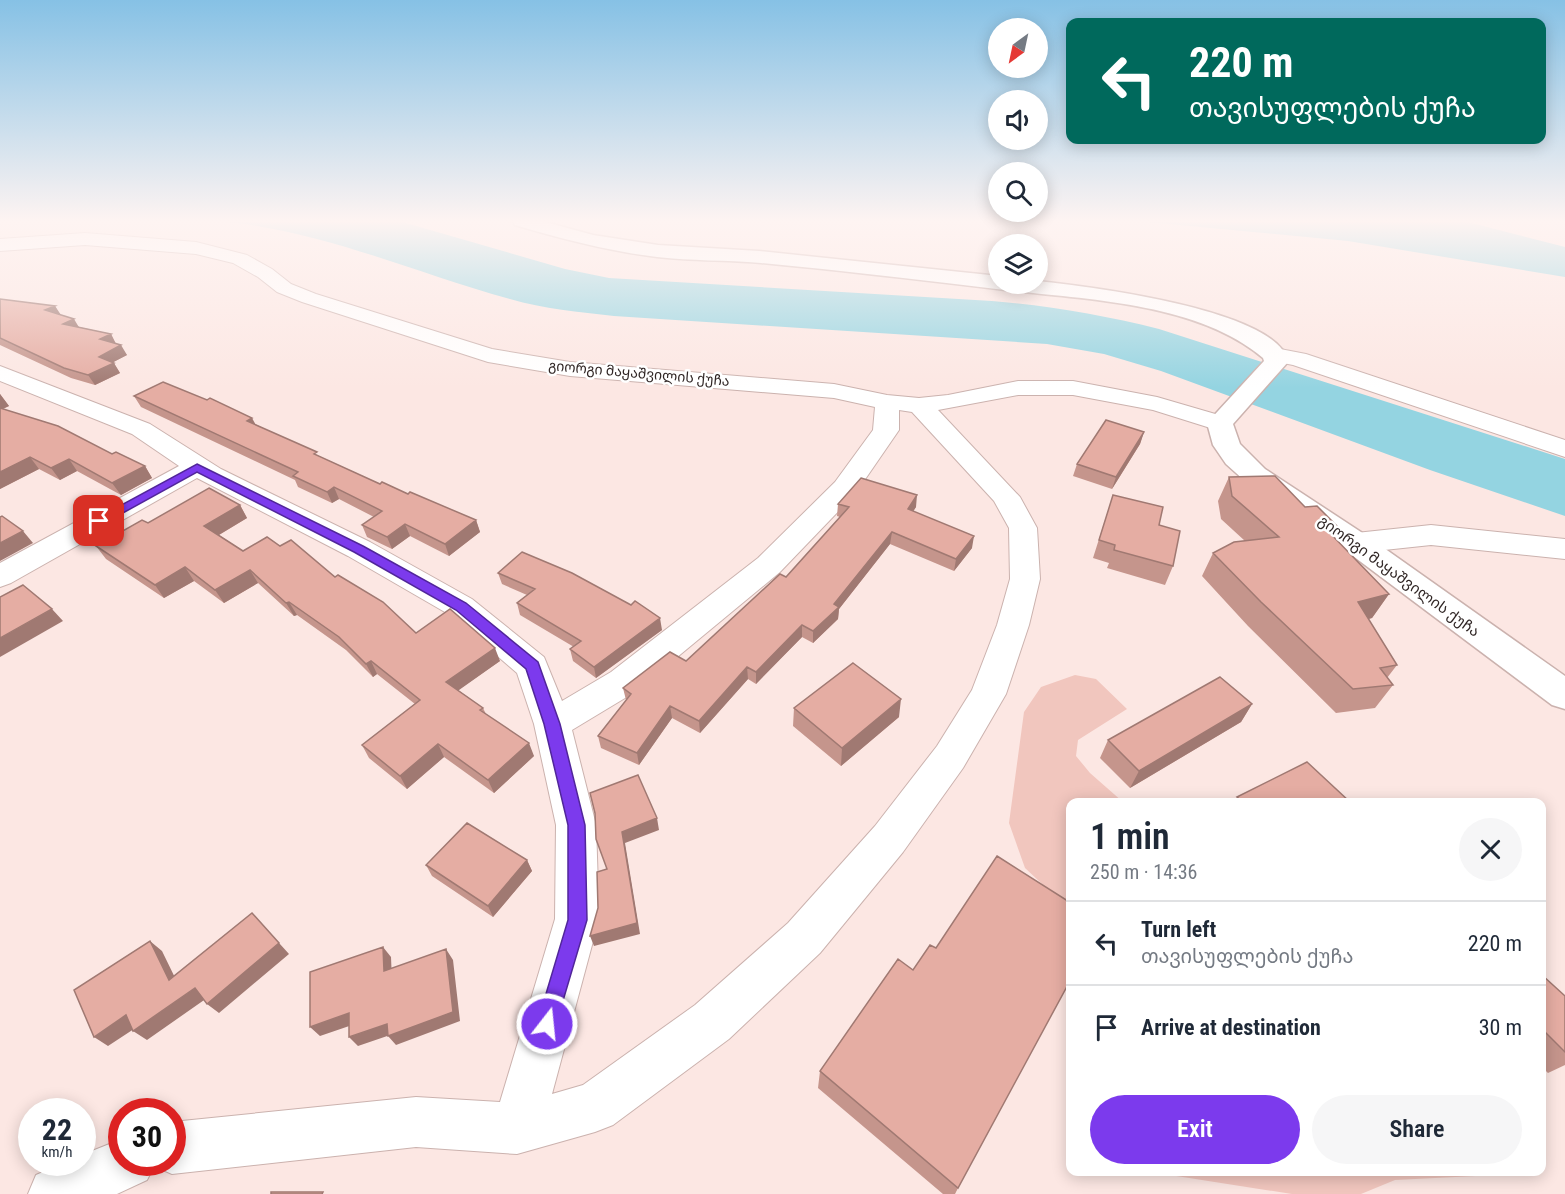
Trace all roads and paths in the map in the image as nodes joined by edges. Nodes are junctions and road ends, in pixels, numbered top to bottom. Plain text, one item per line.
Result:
1 (270, 277) edge
2 (948, 277) edge
3 (988, 281) edge
4 (1048, 288) edge
5 (1275, 358) junction
6 (0, 373) edge
7 (903, 404) junction
8 (1227, 416) junction
9 (1565, 449) edge
10 (197, 467) junction
11 (1356, 543) junction
12 (1565, 549) edge
13 (0, 576) edge
14 (1565, 695) edge
15 (552, 724) junction
16 (517, 1129) junction
17 (186, 1147) edge
18 (108, 1171) edge
19 (55, 1194) edge

1 - 7 street, გიორგი მაყაშვილის ქუჩა
2 - 3 street
4 - 5 street
5 - 8 street
5 - 9 street
6 - 10 street
7 - 8 street, გიორგი მაყაშვილის ქუჩა
7 - 15 street
7 - 16 street
8 - 11 street, გიორგი მაყაშვილის ქუჩა
10 - 13 street
10 - 15 street
11 - 12 street
11 - 14 street, გიორგი მაყაშვილის ქუჩა
15 - 16 street
16 - 17 street
18 - 19 street

